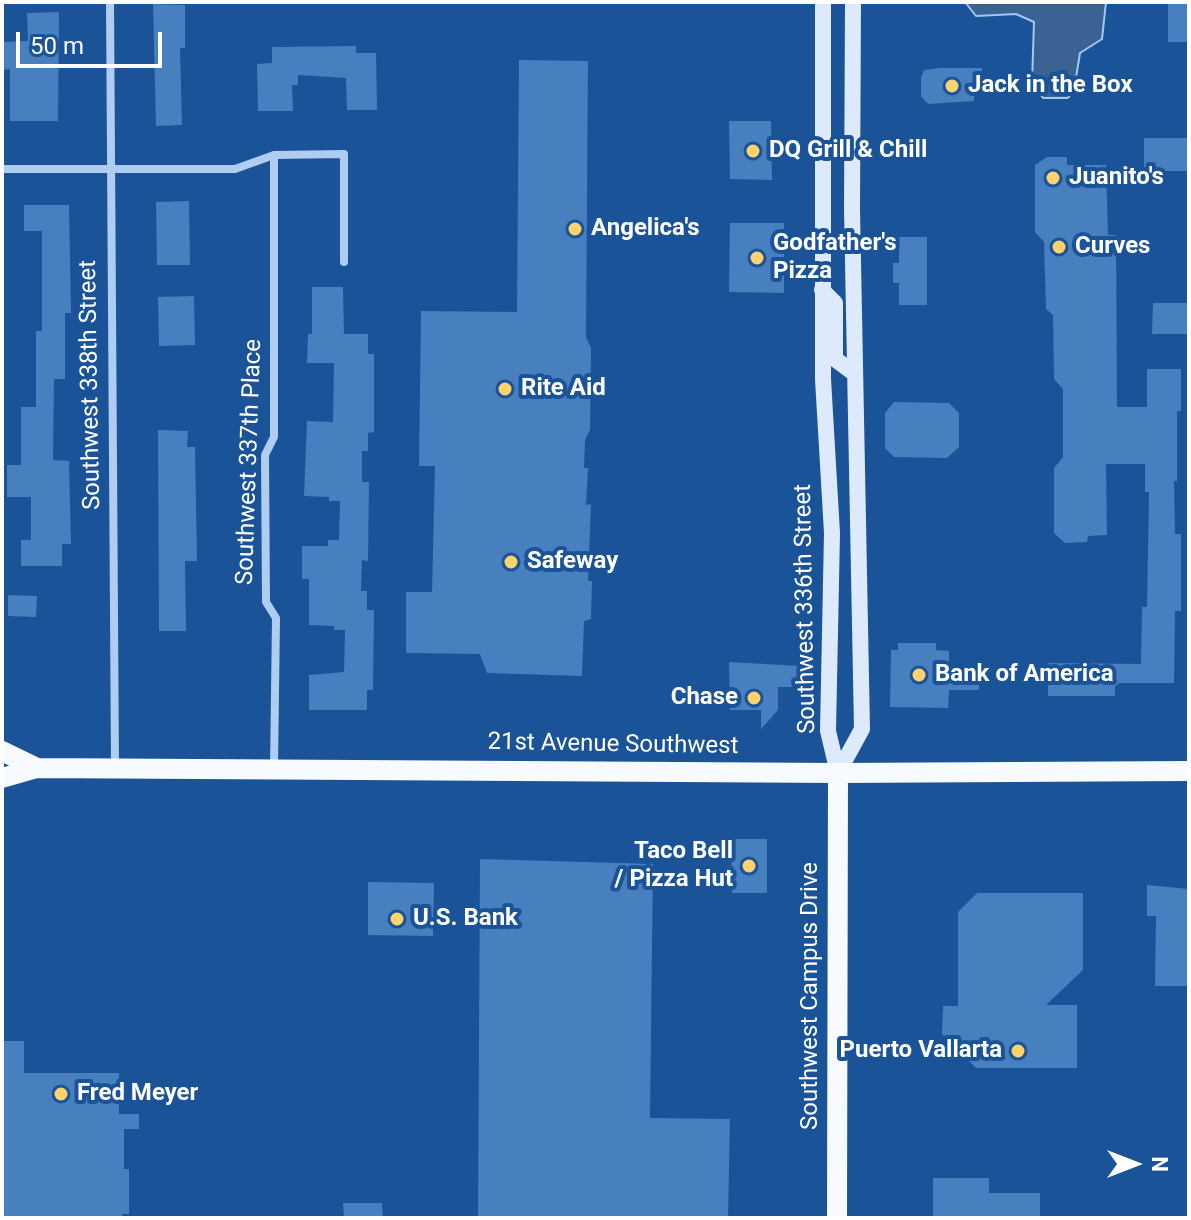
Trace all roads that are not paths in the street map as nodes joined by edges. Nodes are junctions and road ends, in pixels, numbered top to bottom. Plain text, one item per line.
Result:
1 (110, 2) edge
2 (823, 2) edge
3 (853, 2) edge
4 (274, 155) junction
5 (2, 169) edge
6 (108, 169) junction
7 (344, 262) dead end
8 (822, 290) junction
9 (855, 374) junction
10 (2, 751) edge
11 (37, 768) junction
12 (115, 768) junction
13 (274, 768) junction
14 (1189, 771) edge
15 (838, 773) junction
16 (2, 778) edge
17 (837, 1218) edge

1 - 6 street, Southwest 338th Street
2 - 8 main road, Southwest 336th Street
3 - 9 main road, Southwest 336th Street
4 - 6 street
4 - 7 street
4 - 13 street, Southwest 337th Place
5 - 6 street
6 - 12 street, Southwest 338th Street
8 - 9 main road
8 - 15 main road, Southwest 336th Street
9 - 15 main road, Southwest 336th Street
10 - 11 main road, 21st Avenue Southwest
11 - 12 main road, 21st Avenue Southwest
11 - 16 main road, 21st Avenue Southwest
12 - 13 main road, 21st Avenue Southwest
13 - 15 main road, 21st Avenue Southwest
14 - 15 main road, 21st Avenue Southwest
15 - 17 main road, Southwest Campus Drive

